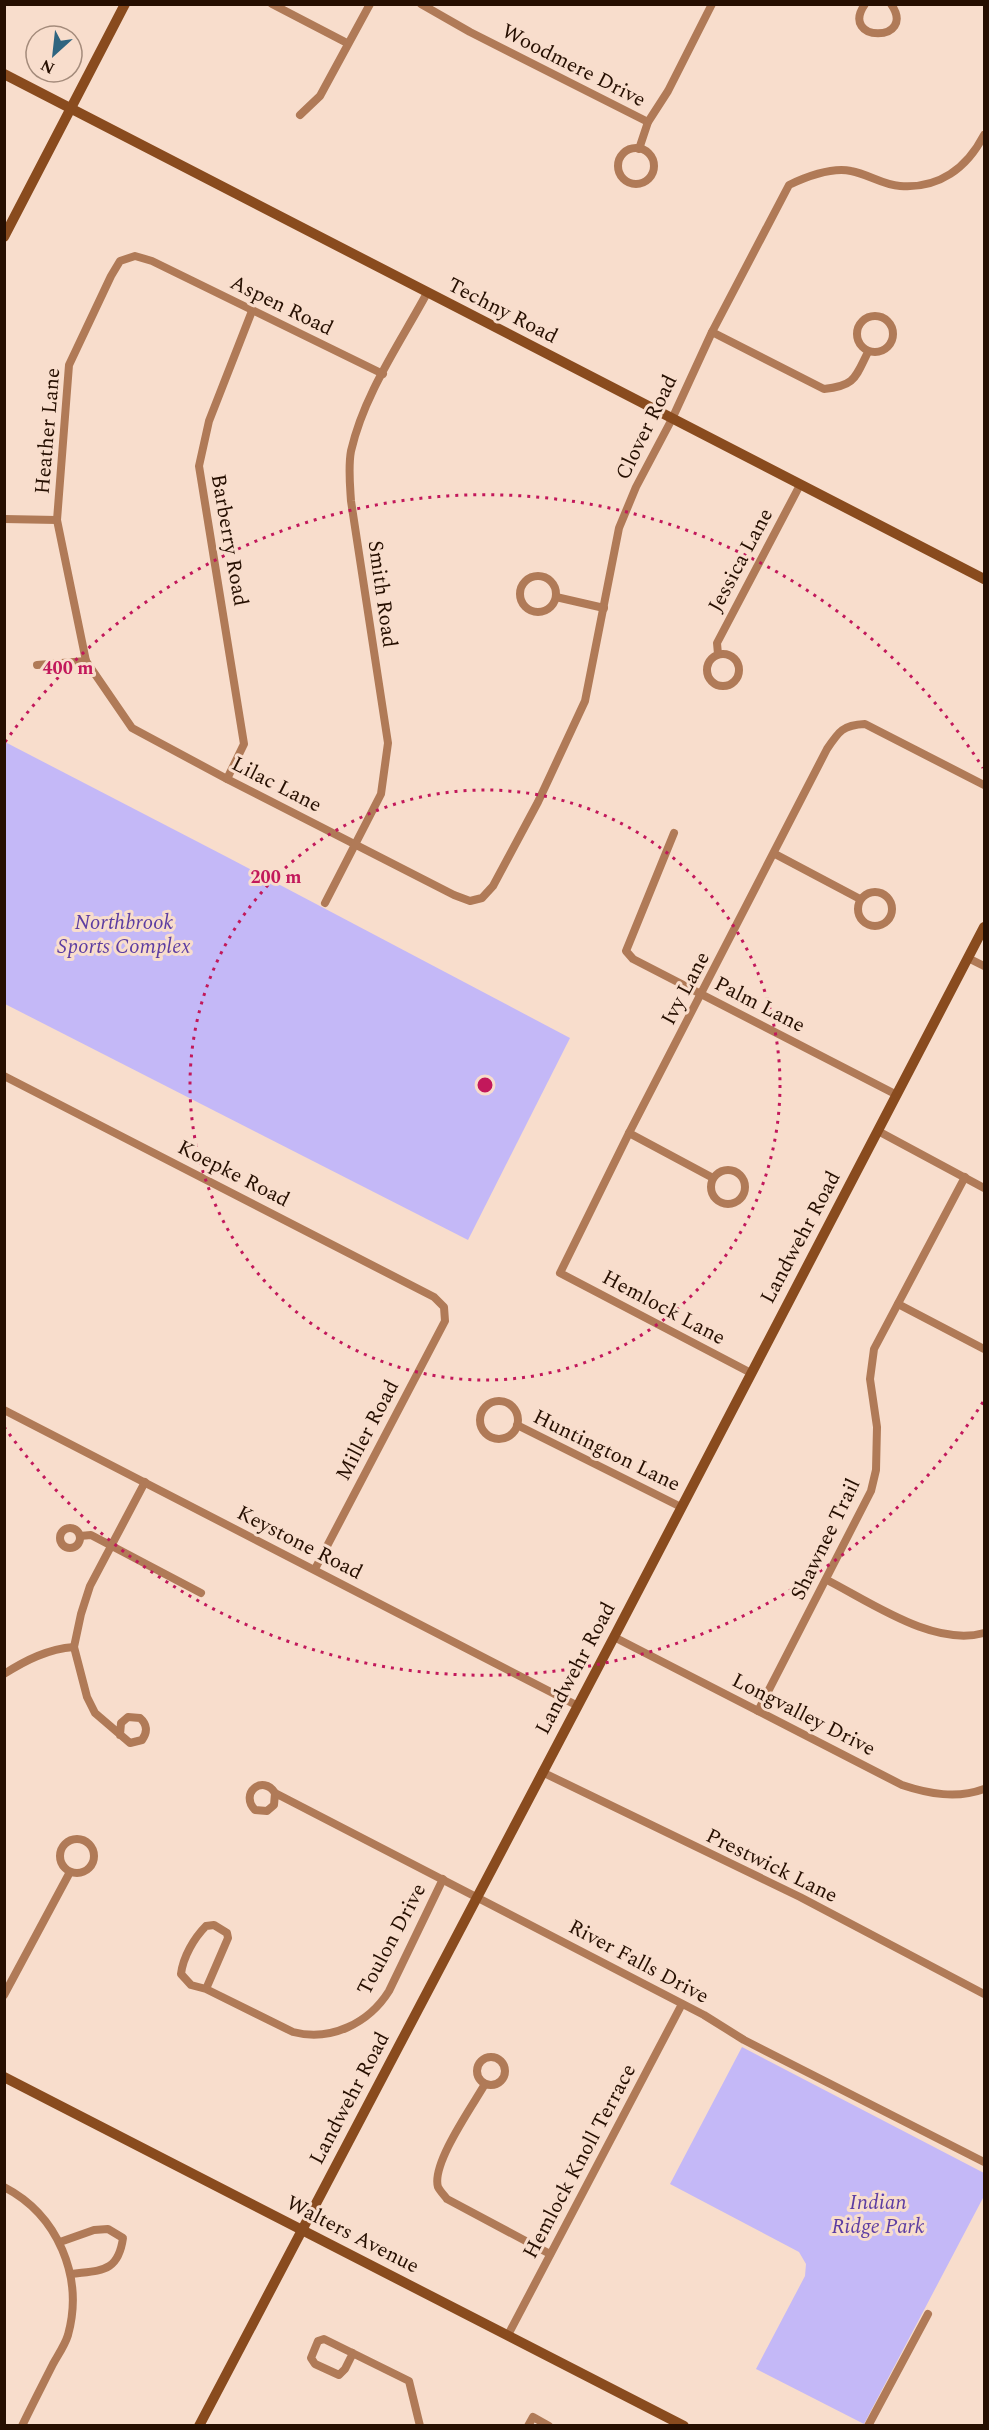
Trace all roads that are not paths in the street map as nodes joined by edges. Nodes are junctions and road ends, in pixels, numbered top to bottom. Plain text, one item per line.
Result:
1 (125, 4) edge
2 (272, 4) edge
3 (370, 4) edge
4 (421, 4) edge
5 (712, 4) edge
6 (865, 4) edge
7 (891, 4) edge
8 (348, 43) junction
9 (4, 74) edge
10 (71, 109) junction
11 (300, 115) dead end
12 (648, 122) junction
13 (984, 135) edge
14 (639, 149) junction
15 (4, 237) edge
16 (165, 267) joint
17 (427, 292) junction
18 (252, 311) junction
19 (712, 332) junction
20 (868, 352) junction
21 (383, 374) junction
22 (672, 419) junction
23 (800, 485) junction
24 (4, 519) edge
25 (57, 520) junction
26 (984, 579) edge
27 (556, 597) junction
28 (604, 608) junction
29 (718, 654) junction
30 (86, 661) junction
31 (37, 665) dead end
32 (227, 779) junction
33 (984, 785) edge
34 (674, 833) dead end
35 (356, 844) junction
36 (774, 854) junction
37 (482, 898) joint
38 (860, 899) junction
39 (325, 903) dead end
40 (984, 927) edge
41 (968, 958) junction
42 (984, 966) edge
43 (702, 994) junction
44 (4, 1076) edge
45 (897, 1095) junction
46 (878, 1131) junction
47 (629, 1133) junction
48 (965, 1177) junction
49 (713, 1178) junction
50 (984, 1188) edge
51 (560, 1273) joint
52 (898, 1304) junction
53 (444, 1307) joint
54 (984, 1349) edge
55 (751, 1373) junction
56 (4, 1410) edge
57 (517, 1425) junction
58 (145, 1482) junction
59 (681, 1507) junction
60 (80, 1536) dead end
61 (112, 1546) junction
62 (315, 1569) junction
63 (827, 1580) junction
64 (201, 1593) dead end
65 (984, 1633) edge
66 (614, 1637) junction
67 (74, 1647) junction
68 (4, 1674) edge
69 (578, 1706) junction
70 (758, 1711) junction
71 (120, 1735) dead end
72 (542, 1772) junction
73 (984, 1790) edge
74 (275, 1793) dead end
75 (70, 1872) junction
76 (443, 1879) junction
77 (476, 1897) junction
78 (206, 1989) junction
79 (984, 1994) edge
80 (4, 1995) edge
81 (682, 2004) junction
82 (4, 2077) edge
83 (485, 2084) dead end
84 (984, 2162) edge
85 (4, 2187) edge
86 (302, 2230) junction
87 (60, 2242) junction
88 (550, 2254) junction
89 (71, 2274) junction
90 (928, 2314) dead end
91 (508, 2335) junction
92 (353, 2353) junction
93 (22, 2426) edge
94 (199, 2426) edge
95 (420, 2426) edge
96 (528, 2426) edge
97 (549, 2426) edge
98 (684, 2426) edge
99 (868, 2426) edge

1 - 10 main road
2 - 8 street
3 - 8 street
4 - 12 street, Woodmere Drive
5 - 12 street
6 - 7 street
8 - 11 street
9 - 10 main road, Techny Road
10 - 15 main road
10 - 17 main road, Techny Road
12 - 14 street
13 - 19 street, Clover Road
14 - 14 street
16 - 18 street, Aspen Road
16 - 25 street, Heather Lane
17 - 21 street, Smith Road
17 - 22 main road, Techny Road
18 - 21 street, Aspen Road
18 - 32 street, Barberry Road
19 - 20 street
19 - 22 street, Clover Road
20 - 20 street
21 - 35 street, Smith Road
22 - 23 main road, Techny Road
22 - 28 street, Clover Road
23 - 26 main road, Techny Road
23 - 29 street, Jessica Lane
24 - 25 street
25 - 30 street, Heather Lane
27 - 27 street
27 - 28 street
28 - 37 street, Clover Road
29 - 29 street, Jessica Lane
30 - 31 street
30 - 32 street, Lilac Lane
32 - 35 street, Lilac Lane
33 - 36 street, Ivy Lane
34 - 43 street, Palm Lane
35 - 37 street, Lilac Lane
35 - 39 street, Smith Road
36 - 38 street
36 - 43 street, Ivy Lane
38 - 38 street
40 - 41 main road, Landwehr Road
41 - 42 street
41 - 45 main road, Landwehr Road
43 - 45 street, Palm Lane
43 - 47 street, Ivy Lane
44 - 53 street, Koepke Road
45 - 46 main road, Landwehr Road
46 - 48 street
46 - 55 main road, Landwehr Road
47 - 49 street
47 - 51 street, Ivy Lane
48 - 50 street
48 - 52 street, Shawnee Trail
49 - 49 street
51 - 55 street, Hemlock Lane
52 - 54 street
52 - 63 street, Shawnee Trail
53 - 62 street, Miller Road
55 - 59 main road, Landwehr Road
56 - 58 street, Keystone Road
57 - 57 street, Huntington Lane
57 - 59 street, Huntington Lane
58 - 61 street
58 - 62 street, Keystone Road
59 - 66 main road, Landwehr Road
60 - 61 street
61 - 64 street
61 - 67 street
62 - 69 street, Keystone Road
63 - 65 street
63 - 70 street, Shawnee Trail
66 - 69 main road, Landwehr Road
66 - 70 street, Longvalley Drive
67 - 68 street
67 - 71 street
69 - 72 main road, Landwehr Road
70 - 73 street, Longvalley Drive
72 - 77 main road, Landwehr Road
72 - 79 street, Prestwick Lane
74 - 76 street, River Falls Drive
75 - 75 street
75 - 80 street
76 - 77 street, River Falls Drive
76 - 78 street, Toulon Drive
77 - 81 street, River Falls Drive
77 - 86 main road, Landwehr Road
78 - 78 street, Toulon Drive
81 - 84 street, River Falls Drive
81 - 88 street, Hemlock Knoll Terrace
82 - 86 main road, Walters Avenue
83 - 88 street
85 - 87 street
86 - 91 main road, Walters Avenue
86 - 94 main road, Landwehr Road
87 - 89 street
87 - 89 street
88 - 91 street, Hemlock Knoll Terrace
89 - 93 street
90 - 99 street
91 - 98 main road, Walters Avenue
92 - 92 street
92 - 95 street
96 - 97 street

